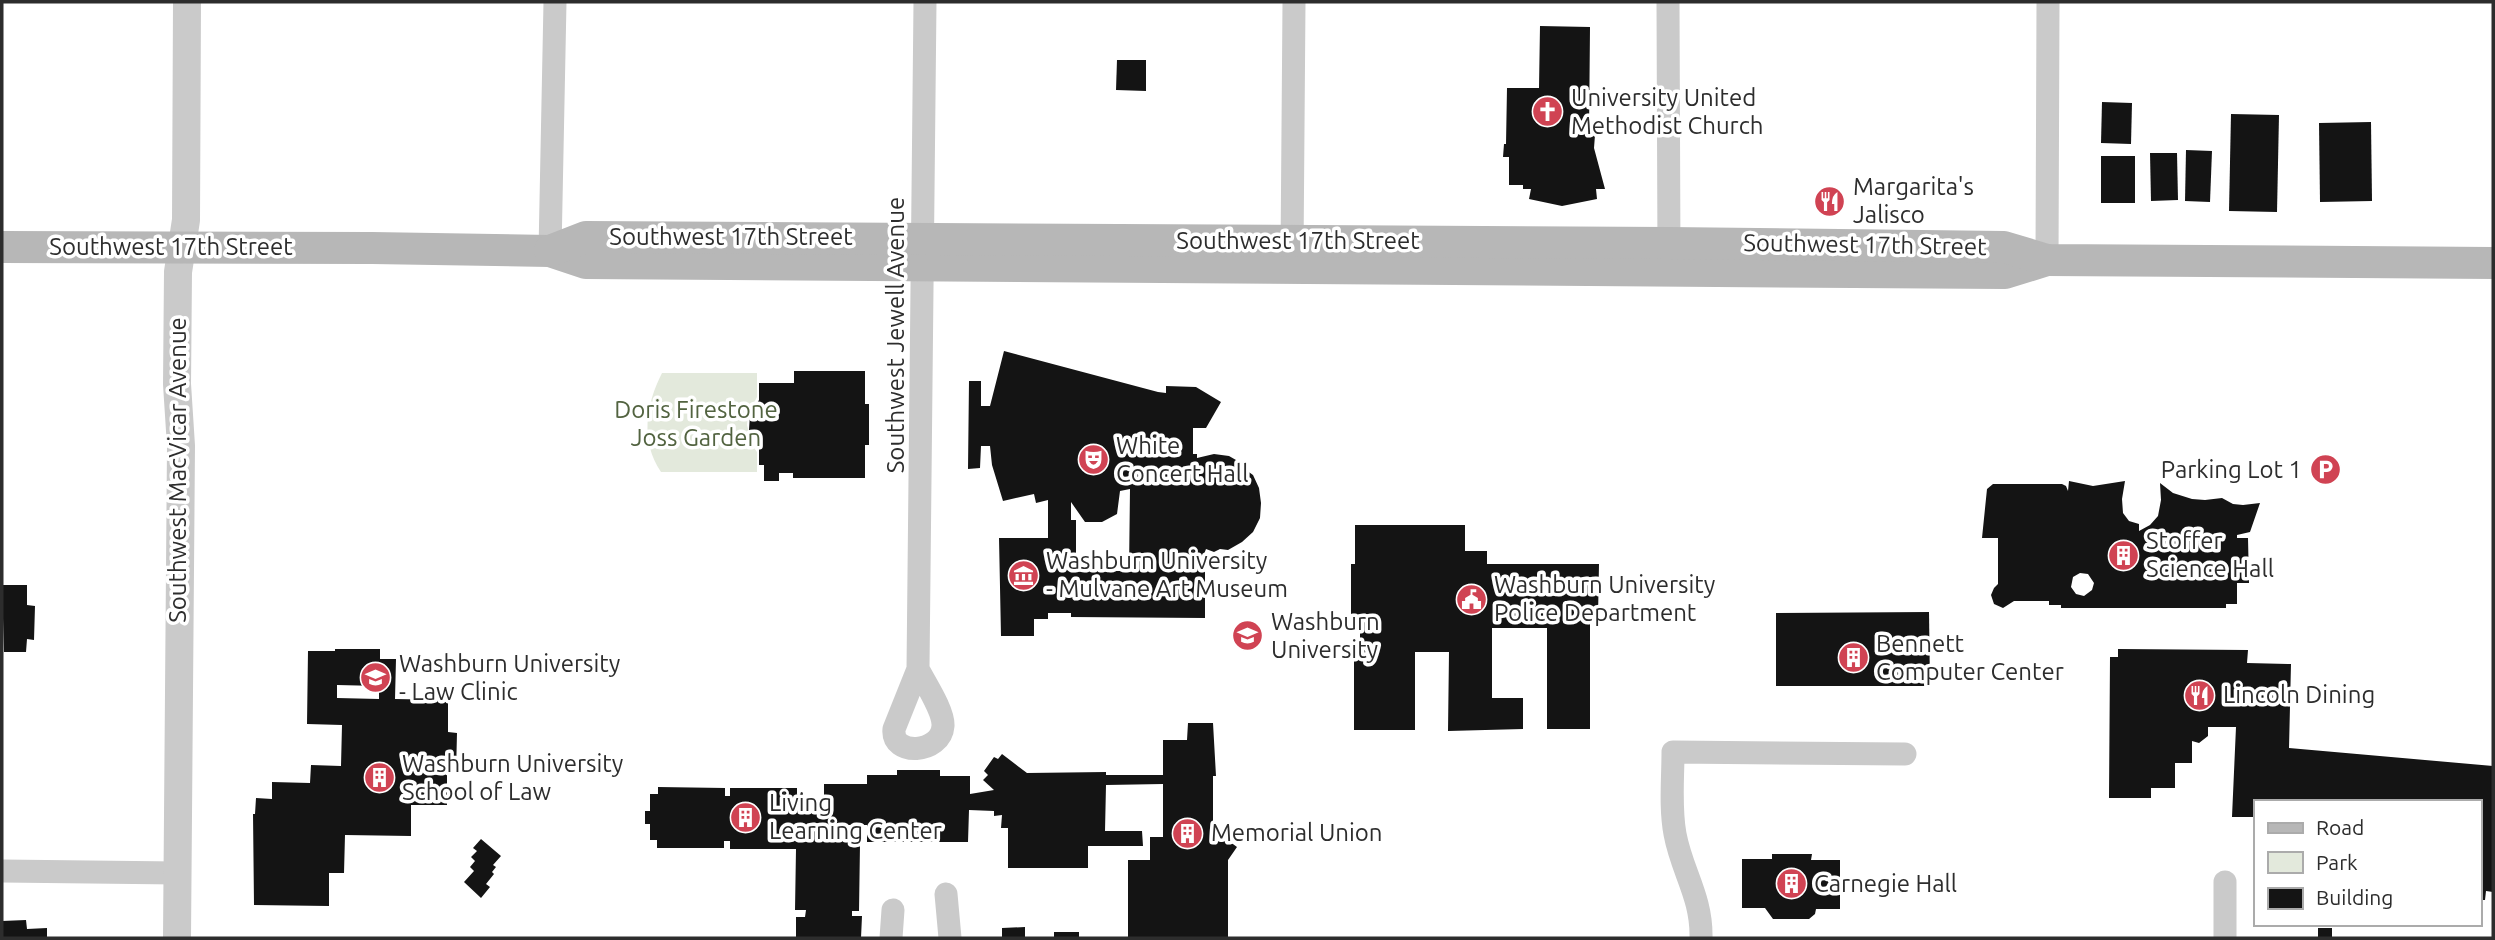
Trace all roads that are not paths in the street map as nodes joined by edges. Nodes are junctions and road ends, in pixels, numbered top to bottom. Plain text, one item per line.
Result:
1 (187, 2) edge
2 (555, 2) edge
3 (925, 2) edge
4 (1294, 2) edge
5 (1668, 2) edge
6 (2048, 2) edge
7 (2, 247) edge
8 (181, 247) junction
9 (551, 251) junction
10 (922, 252) junction
11 (1292, 254) junction
12 (1669, 257) junction
13 (2047, 260) junction
14 (2493, 263) edge
15 (918, 669) dead end
16 (1905, 754) dead end
17 (2, 871) edge
18 (178, 873) junction
19 (2225, 883) dead end
20 (946, 894) dead end
21 (893, 910) dead end
22 (177, 938) edge
23 (891, 938) edge
24 (950, 938) edge
25 (1701, 938) edge
26 (2225, 938) edge

1 - 8 street, Southwest MacVicar Avenue
2 - 9 street
3 - 10 street, Southwest Jewell Avenue
4 - 11 street
5 - 12 street
6 - 13 street
7 - 8 main road, Southwest 17th Street
8 - 9 main road, Southwest 17th Street
8 - 18 street, Southwest MacVicar Avenue
9 - 10 main road, Southwest 17th Street
10 - 11 main road, Southwest 17th Street
10 - 15 street, Southwest Jewell Avenue
11 - 12 main road, Southwest 17th Street
12 - 13 main road, Southwest 17th Street
13 - 14 main road, Southwest 17th Street
16 - 25 street
17 - 18 street
18 - 22 street, Southwest MacVicar Avenue
19 - 26 street
20 - 24 street
21 - 23 street

